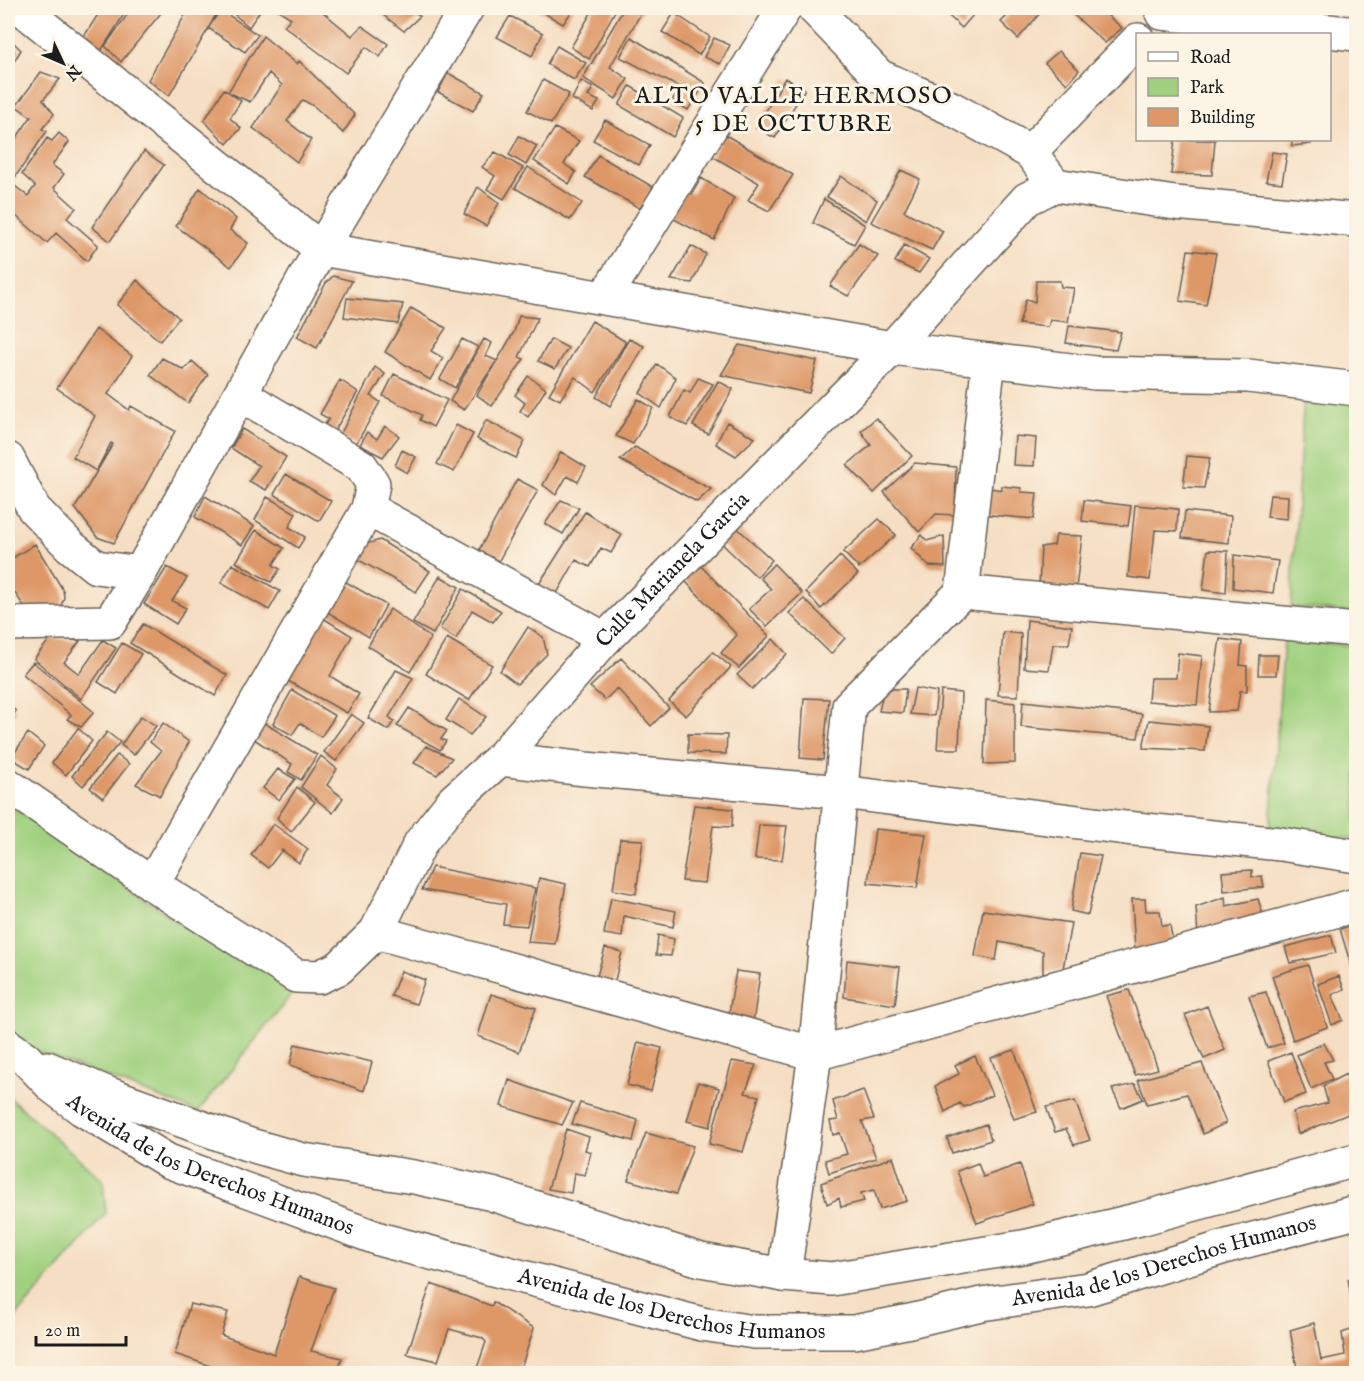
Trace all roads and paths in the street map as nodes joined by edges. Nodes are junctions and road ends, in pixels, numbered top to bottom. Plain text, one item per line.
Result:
1 (467, 8) edge
2 (785, 8) edge
3 (33, 11) edge
4 (832, 13) edge
5 (1158, 18) edge
6 (1356, 34) edge
7 (1136, 41) edge
8 (1030, 152) junction
9 (1055, 185) junction
10 (1356, 220) edge
11 (321, 249) junction
12 (605, 297) junction
13 (892, 348) junction
14 (989, 360) junction
15 (1356, 389) edge
16 (240, 394) junction
17 (8, 459) edge
18 (368, 509) junction
19 (140, 573) junction
20 (962, 592) junction
21 (8, 624) edge
22 (1356, 630) edge
23 (605, 639) junction
24 (500, 759) junction
25 (8, 785) edge
26 (841, 792) junction
27 (1356, 856) edge
28 (152, 884) junction
29 (1356, 905) edge
30 (376, 933) junction
31 (16, 1052) edge
32 (815, 1054) junction
33 (1356, 1160) edge
34 (1356, 1212) edge
35 (784, 1275) junction

1 - 11 street
2 - 12 street
3 - 11 street
4 - 8 street
5 - 6 street
7 - 8 street
8 - 9 street
9 - 10 street
9 - 13 street, Calle Marianela Garcia
11 - 12 street
11 - 16 street
12 - 13 street
13 - 14 street
13 - 23 street, Calle Marianela Garcia
14 - 15 street
14 - 20 street
16 - 18 street
16 - 19 street
17 - 19 street
18 - 23 street
18 - 28 street
19 - 21 street
20 - 22 street
20 - 26 street
23 - 24 street, Calle Marianela Garcia
24 - 26 street
24 - 30 street, Calle Marianela Garcia
25 - 28 street
26 - 27 street
26 - 32 street
28 - 30 street, Calle Marianela Garcia
29 - 32 street
30 - 32 street
31 - 34 street, Avenida de los Derechos Humanos
31 - 35 street, Avenida de los Derechos Humanos
32 - 35 street
33 - 35 street, Avenida de los Derechos Humanos

